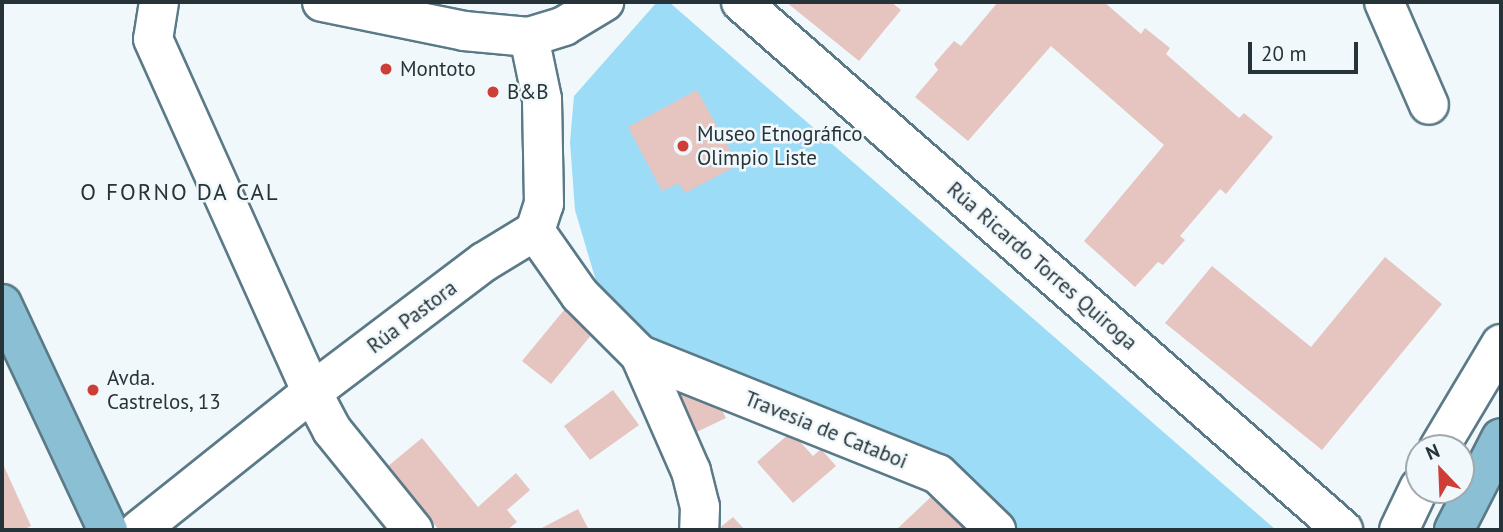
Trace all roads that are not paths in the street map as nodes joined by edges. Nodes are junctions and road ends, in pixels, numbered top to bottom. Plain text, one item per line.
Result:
1 (159, 2) edge
2 (322, 2) edge
3 (604, 2) edge
4 (741, 2) edge
5 (1384, 2) edge
6 (529, 37) junction
7 (1429, 105) dead end
8 (535, 230) junction
9 (2, 304) edge
10 (1501, 344) edge
11 (640, 355) junction
12 (312, 392) junction
13 (1446, 434) edge
14 (1501, 438) edge
15 (1411, 504) edge
16 (108, 530) edge
17 (139, 530) edge
18 (413, 530) edge
19 (699, 530) edge
20 (996, 530) edge
21 (1343, 530) edge
22 (1399, 530) edge
23 (1454, 530) edge

1 - 12 street
2 - 6 street
3 - 6 street
4 - 21 street, Rúa Ricardo Torres Quiroga
5 - 7 street
6 - 8 street
8 - 11 street
8 - 12 street, Rúa Pastora
9 - 16 main road
10 - 13 street
11 - 19 street
11 - 20 street, Travesia de Cataboi
12 - 17 street, Rúa Pastora
12 - 18 street
14 - 23 main road
15 - 22 street

